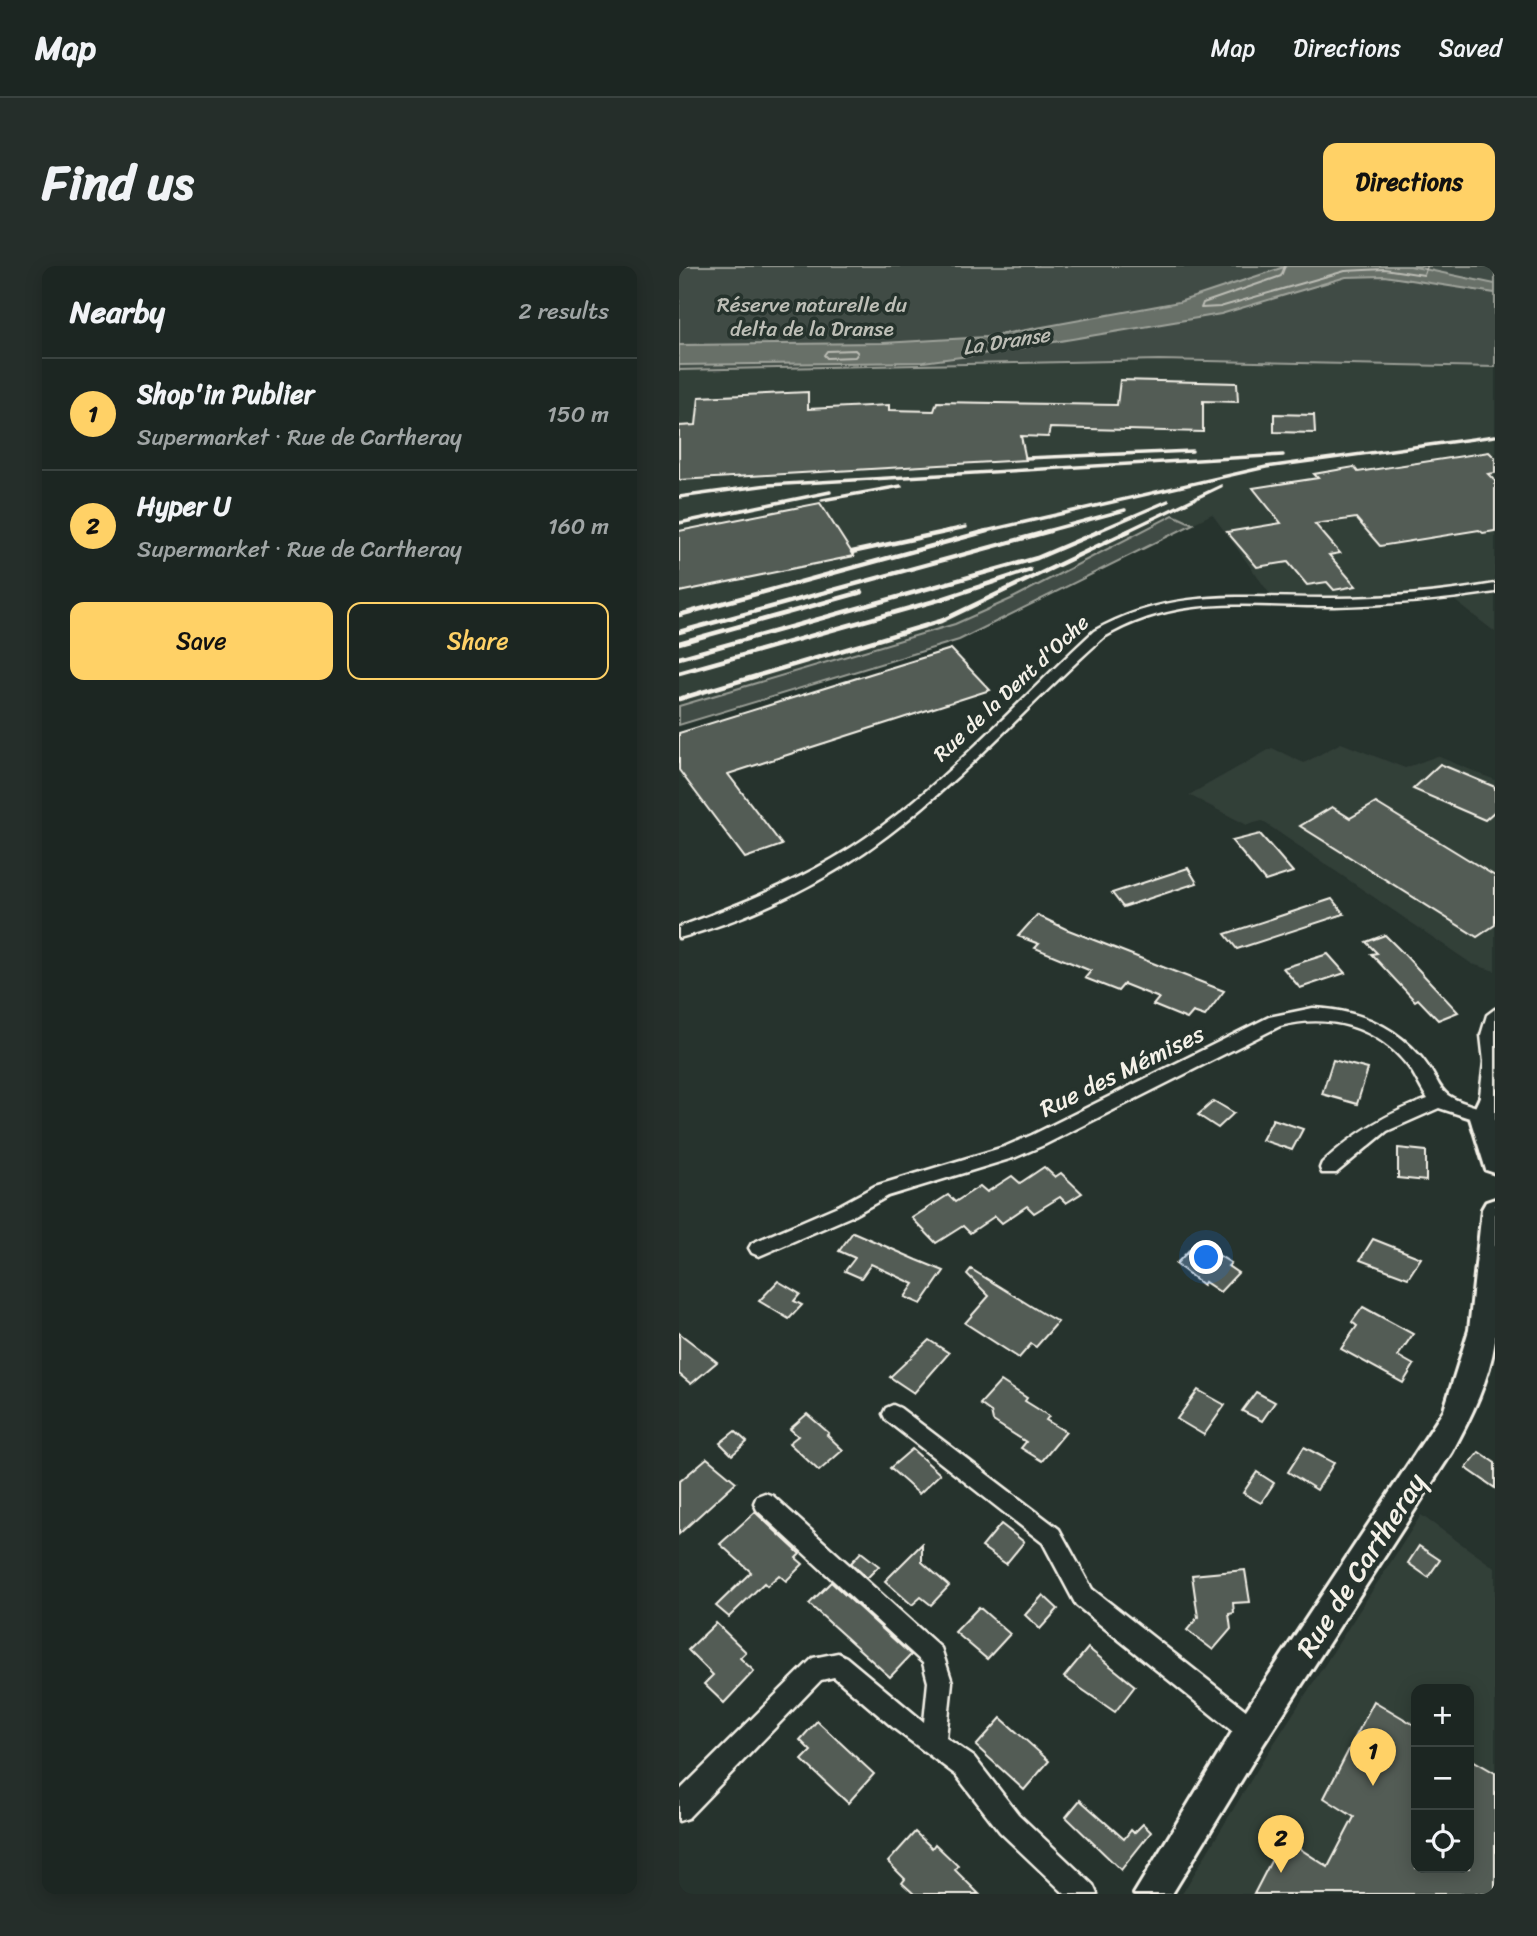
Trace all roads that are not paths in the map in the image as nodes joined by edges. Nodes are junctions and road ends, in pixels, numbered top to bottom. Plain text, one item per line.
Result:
1 (1495, 588) edge
2 (679, 933) edge
3 (1495, 1015) edge
4 (1494, 1063) edge
5 (1441, 1101) junction
6 (1490, 1118) edge
7 (1495, 1163) edge
8 (1329, 1168) dead end
9 (1495, 1209) edge
10 (759, 1248) dead end
11 (893, 1414) dead end
12 (765, 1503) dead end
13 (1252, 1731) junction
14 (934, 1741) junction
15 (679, 1810) edge
16 (1084, 1894) edge
17 (1152, 1894) edge

1 - 2 street, Rue de la Dent d'Oche
3 - 4 street
4 - 6 street
5 - 6 street
5 - 8 street
5 - 10 street, Rue des Mémises
6 - 7 street
9 - 13 street, Rue de Cartheray
11 - 13 street
12 - 14 street
13 - 17 street, Rue de Cartheray
14 - 15 street
14 - 16 street

